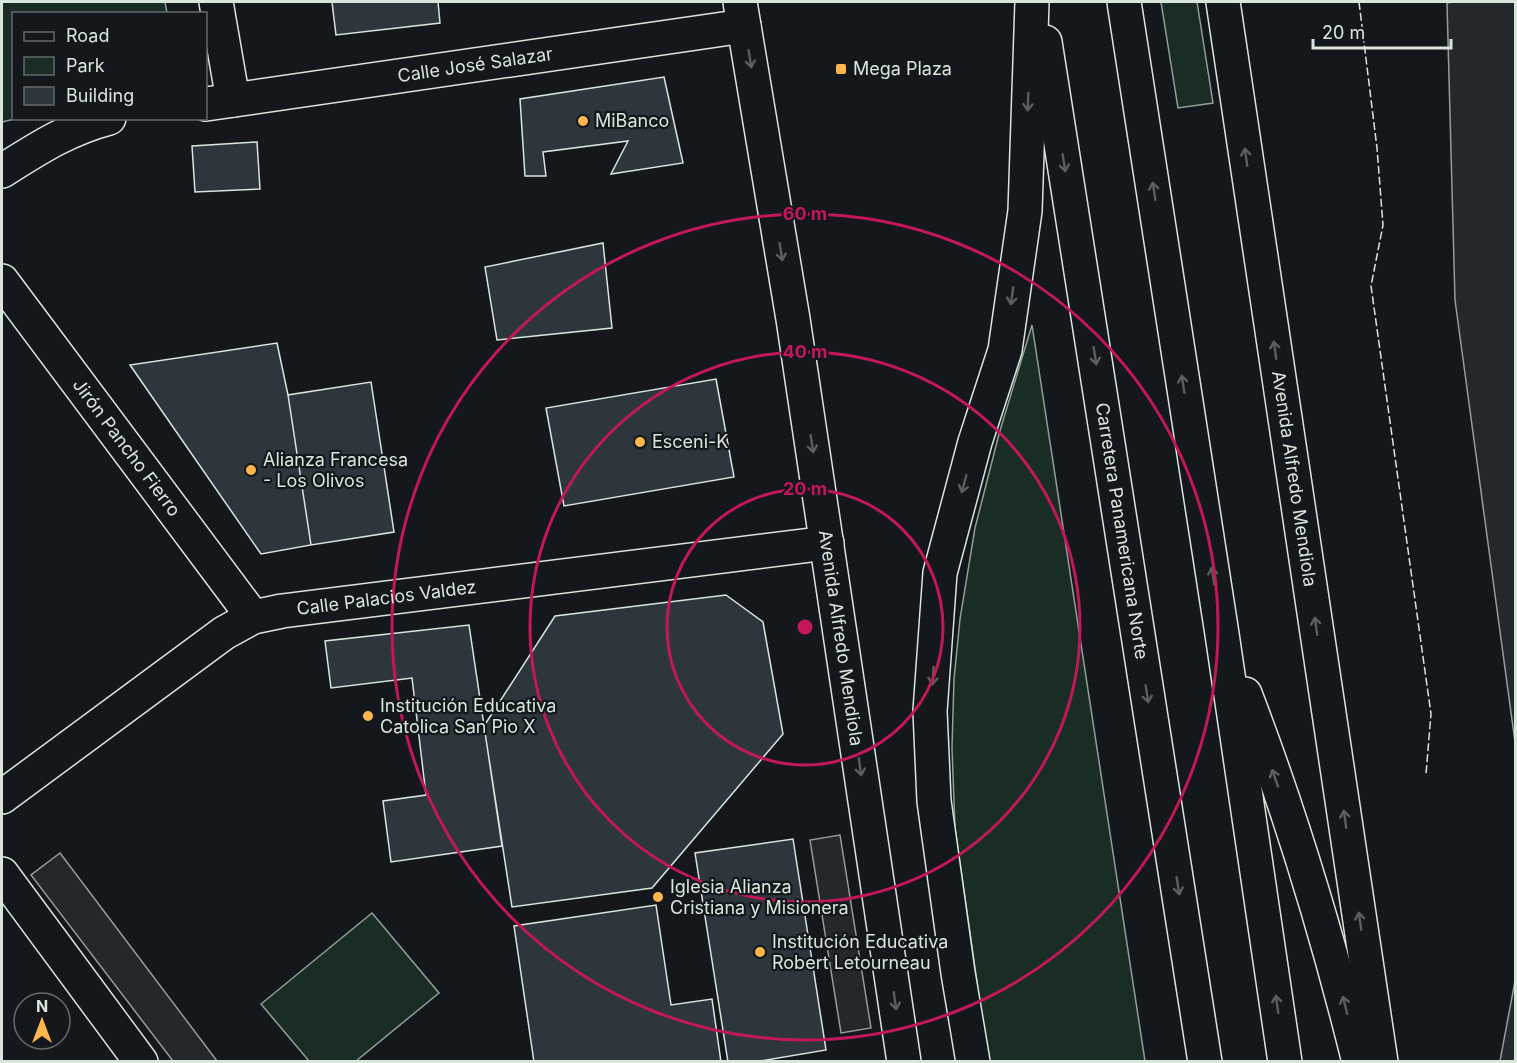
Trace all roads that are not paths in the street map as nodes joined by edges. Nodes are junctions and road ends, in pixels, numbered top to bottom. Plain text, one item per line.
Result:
1 (216, 2) edge
2 (1032, 2) edge
3 (1039, 2) edge
4 (1124, 2) edge
5 (1223, 2) edge
6 (742, 14) edge
7 (219, 102) edge
8 (101, 120) edge
9 (2, 171) edge
10 (2, 280) edge
11 (827, 543) junction
12 (253, 617) junction
13 (1222, 634) junction
14 (2, 797) edge
15 (2, 874) edge
16 (141, 1062) edge
17 (904, 1062) edge
18 (973, 1062) edge
19 (1205, 1062) edge
20 (1285, 1062) edge
21 (1359, 1062) edge
22 (1381, 1062) edge

1 - 7 main road
2 -> 18 main road
3 -> 19 main road, Carretera Panamericana Norte
13 -> 4 main road
22 -> 5 main road, Avenida Alfredo Mendiola
6 - 7 main road, Calle José Salazar
6 -> 11 main road, Avenida Alfredo Mendiola
8 - 9 main road
10 - 12 main road, Jirón Pancho Fierro
11 - 12 main road, Calle Palacios Valdez
11 -> 17 main road, Avenida Alfredo Mendiola
12 - 14 main road, Calle Palacios Valdez
20 -> 13 main road
21 -> 13 main road
15 - 16 main road

